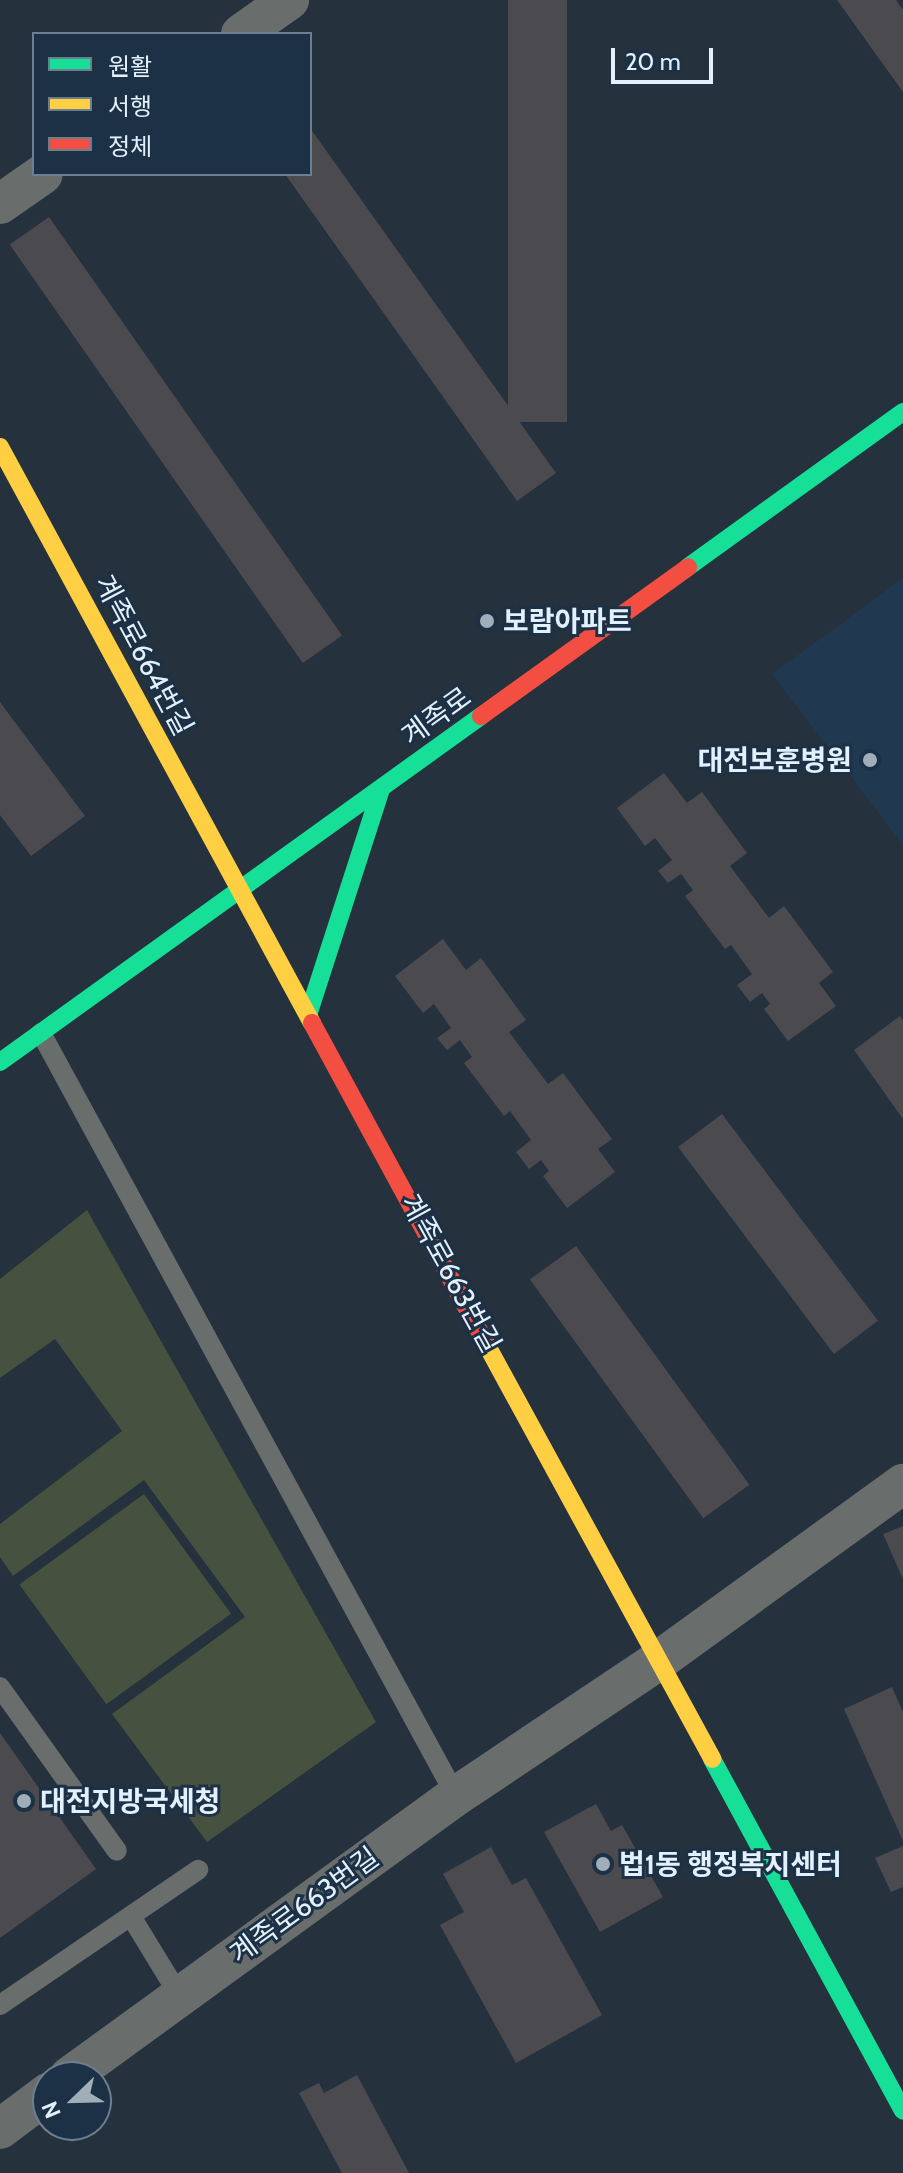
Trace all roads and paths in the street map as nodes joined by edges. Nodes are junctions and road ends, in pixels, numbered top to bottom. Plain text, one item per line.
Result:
1 (289, 0) edge
2 (244, 32) edge
3 (40, 176) edge
4 (0, 204) edge
5 (903, 412) edge
6 (0, 447) edge
7 (10, 490) edge
8 (380, 792) junction
9 (238, 889) junction
10 (309, 1012) junction
11 (41, 1033) junction
12 (0, 1062) edge
13 (903, 1484) edge
14 (661, 1659) junction
15 (0, 1687) edge
16 (456, 1796) junction
17 (117, 1851) dead end
18 (198, 1870) dead end
19 (132, 1918) junction
20 (179, 1995) junction
21 (0, 2005) edge
22 (90, 2061) edge
23 (32, 2105) edge
24 (903, 2111) edge
25 (0, 2129) edge

1 - 2 street
3 - 4 street
5 - 8 main road, 계족로
6 - 7 main road, 계족로664번길
7 - 9 main road, 계족로664번길
8 - 9 main road, 계족로
8 - 10 main road
9 - 10 main road, 계족로663번길
9 - 11 main road, 계족로
10 - 14 main road, 계족로663번길
11 - 12 main road, 계족로
11 - 16 lane
13 - 14 street, 계족로663번길
14 - 16 street, 계족로663번길
14 - 24 main road, 계족로663번길
15 - 17 lane
16 - 20 street, 계족로663번길
18 - 19 lane
19 - 20 lane
19 - 21 lane
20 - 22 street, 계족로663번길
23 - 25 street

